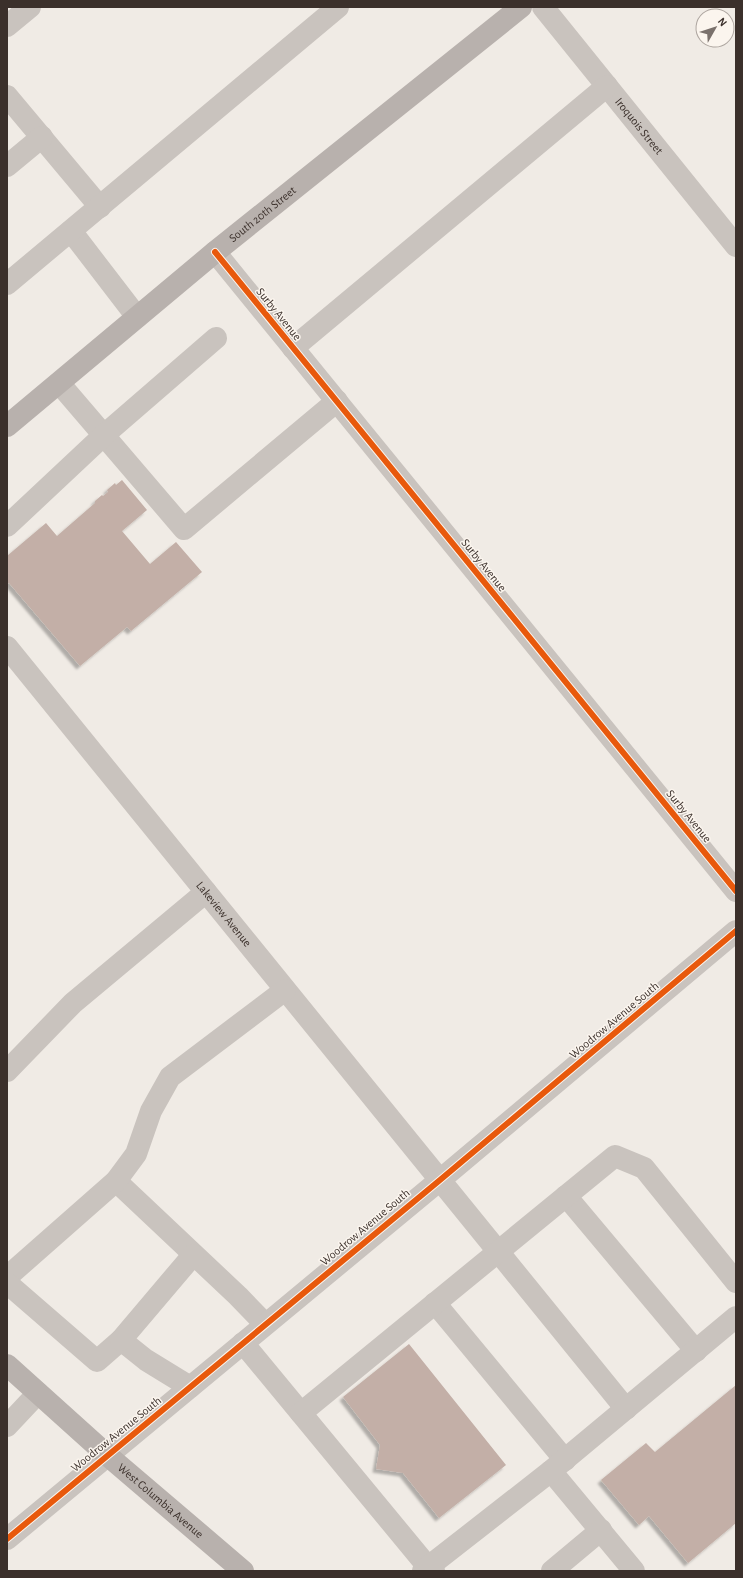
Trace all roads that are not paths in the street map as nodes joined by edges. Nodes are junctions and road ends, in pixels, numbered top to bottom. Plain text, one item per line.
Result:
1 (30, 7) edge
2 (338, 7) edge
3 (521, 7) edge
4 (543, 7) edge
5 (7, 26) edge
6 (607, 86) junction
7 (7, 96) edge
8 (42, 137) junction
9 (7, 166) edge
10 (100, 207) junction
11 (72, 231) junction
12 (736, 246) edge
13 (215, 252) junction
14 (7, 284) edge
15 (137, 317) junction
16 (216, 338) dead end
17 (293, 348) junction
18 (59, 383) junction
19 (336, 401) junction
20 (7, 426) edge
21 (104, 435) junction
22 (7, 526) edge
23 (7, 647) edge
24 (736, 891) edge
25 (206, 892) junction
26 (736, 931) edge
27 (285, 990) junction
28 (7, 1071) edge
29 (440, 1180) junction
30 (116, 1181) junction
31 (566, 1196) junction
32 (498, 1252) junction
33 (193, 1255) junction
34 (7, 1277) edge
35 (736, 1282) edge
36 (7, 1283) edge
37 (435, 1303) junction
38 (736, 1318) edge
39 (266, 1324) junction
40 (121, 1340) junction
41 (243, 1343) junction
42 (696, 1350) junction
43 (7, 1365) edge
44 (190, 1387) junction
45 (38, 1393) junction
46 (626, 1409) junction
47 (301, 1413) junction
48 (7, 1426) edge
49 (107, 1455) junction
50 (558, 1466) junction
51 (601, 1530) junction
52 (8, 1536) edge
53 (428, 1570) edge
54 (243, 1571) edge
55 (552, 1571) edge
56 (634, 1571) edge

1 - 5 street
2 - 10 street
3 - 13 main road, South 20th Street
4 - 6 street, Iroquois Street
6 - 12 street, Iroquois Street
6 - 17 street
7 - 8 street
8 - 9 street
8 - 10 street
10 - 11 street
11 - 14 street
11 - 15 street
13 - 15 main road, South 20th Street
13 - 17 street, Surby Avenue
15 - 18 main road, South 20th Street
16 - 21 street
17 - 19 street, Surby Avenue
18 - 20 main road, South 20th Street
18 - 21 street
19 - 21 street
19 - 24 street, Surby Avenue
21 - 22 street
23 - 25 street, Lakeview Avenue
25 - 27 street, Lakeview Avenue
25 - 28 street
26 - 29 street, Woodrow Avenue South
27 - 29 street, Lakeview Avenue
27 - 30 street
29 - 32 street, Lakeview Avenue
29 - 39 street, Woodrow Avenue South
30 - 33 street
30 - 34 street
31 - 32 street
31 - 35 street
31 - 42 street
32 - 37 street
32 - 46 street, Lakeview Avenue
33 - 39 street
33 - 40 street
36 - 40 street
37 - 47 street
37 - 50 street
38 - 42 street
39 - 41 street, Woodrow Avenue South
40 - 44 street
41 - 44 street, Woodrow Avenue South
41 - 47 street
42 - 46 street
43 - 45 main road, West Columbia Avenue
44 - 49 street, Woodrow Avenue South
45 - 48 street
45 - 49 main road, West Columbia Avenue
46 - 50 street
47 - 53 street
49 - 52 street, Woodrow Avenue South
49 - 54 main road, West Columbia Avenue
50 - 51 street
50 - 53 street
51 - 55 street
51 - 56 street

